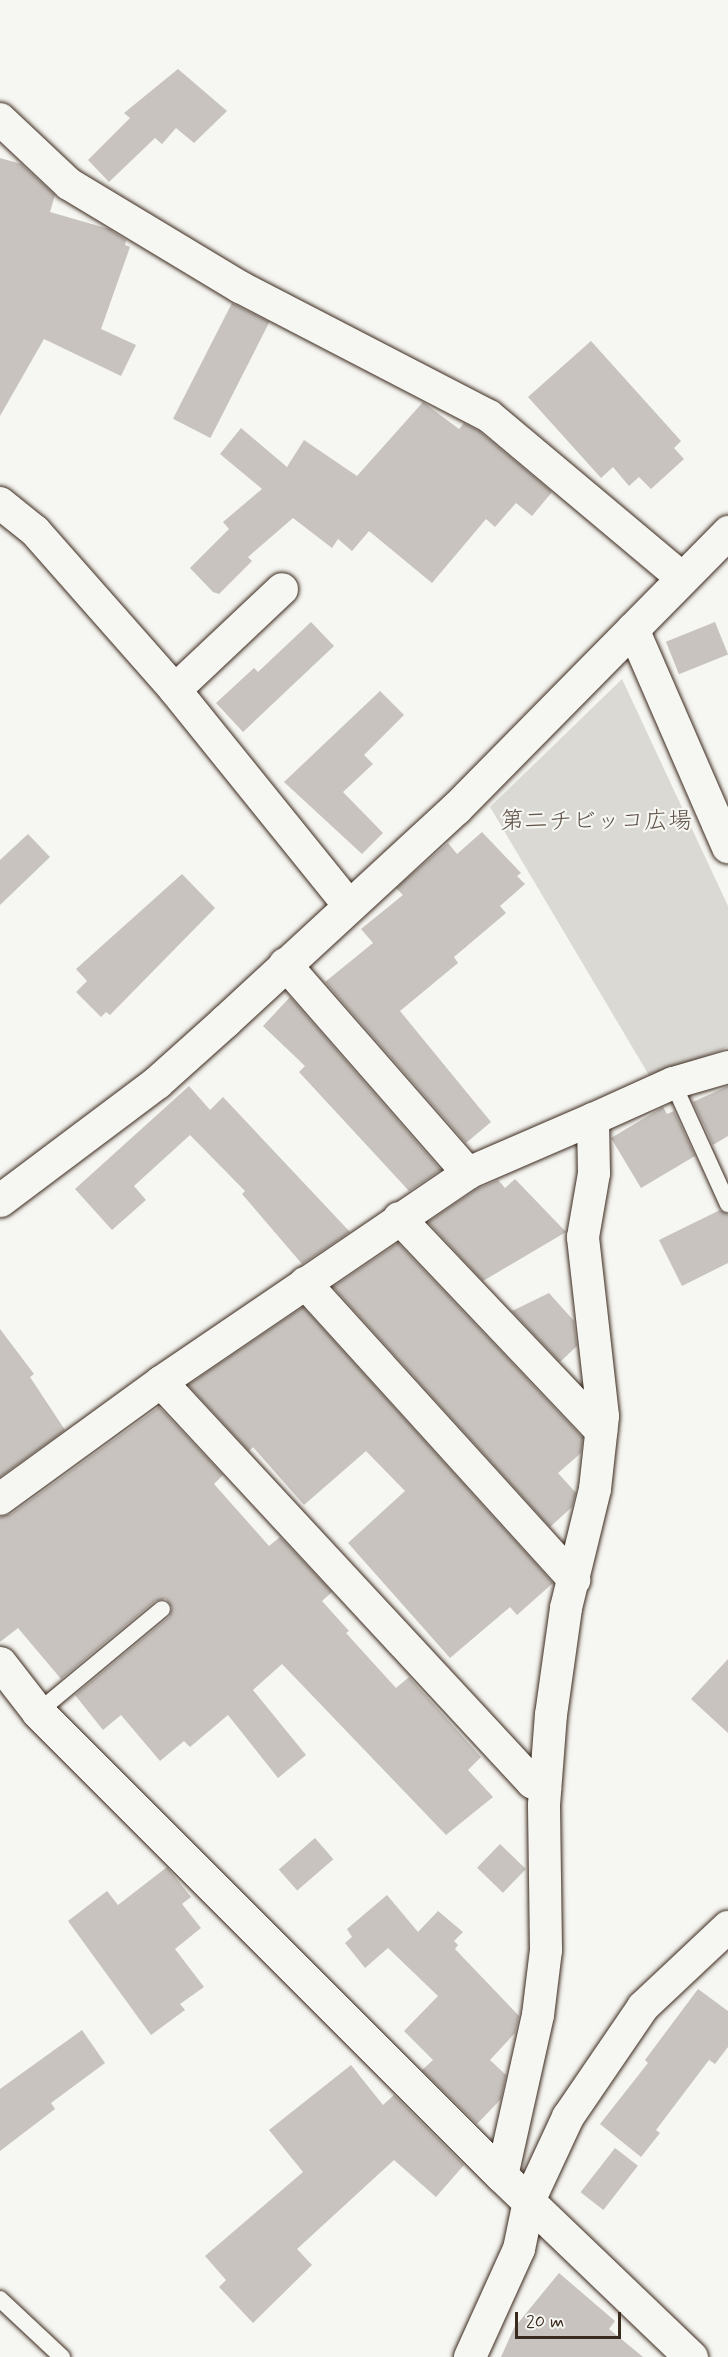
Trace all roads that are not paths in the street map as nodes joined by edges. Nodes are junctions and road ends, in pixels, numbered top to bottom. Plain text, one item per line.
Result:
1 (0, 119) edge
2 (0, 503) edge
3 (728, 532) edge
4 (682, 578) junction
5 (282, 589) dead end
6 (633, 629) junction
7 (175, 690) junction
8 (728, 847) edge
9 (349, 906) junction
10 (285, 964) junction
11 (728, 1067) edge
12 (673, 1083) junction
13 (593, 1119) junction
14 (468, 1173) junction
15 (0, 1200) edge
16 (728, 1204) edge
17 (399, 1218) junction
18 (305, 1283) junction
19 (161, 1382) junction
20 (602, 1431) junction
21 (0, 1499) edge
22 (574, 1580) junction
23 (162, 1609) dead end
24 (0, 1663) edge
25 (38, 1712) junction
26 (545, 1789) junction
27 (728, 1927) edge
28 (502, 2176) junction
29 (529, 2201) junction
30 (0, 2299) edge
31 (62, 2357) edge
32 (470, 2357) edge
33 (691, 2357) edge

1 - 4 street
2 - 7 street
3 - 4 street
4 - 6 street
5 - 7 street
6 - 8 street
6 - 9 street
7 - 9 street
9 - 10 street
10 - 14 street
10 - 15 street
11 - 12 street
12 - 13 street
12 - 16 lane
13 - 14 street
13 - 20 street
14 - 17 street
17 - 18 street
17 - 20 street
18 - 19 street
18 - 22 street
19 - 21 street
19 - 26 street
20 - 22 street
22 - 26 street
23 - 25 lane
24 - 25 street
25 - 28 street
26 - 28 street
27 - 29 street
28 - 29 street
29 - 32 street
29 - 33 street
30 - 31 lane

